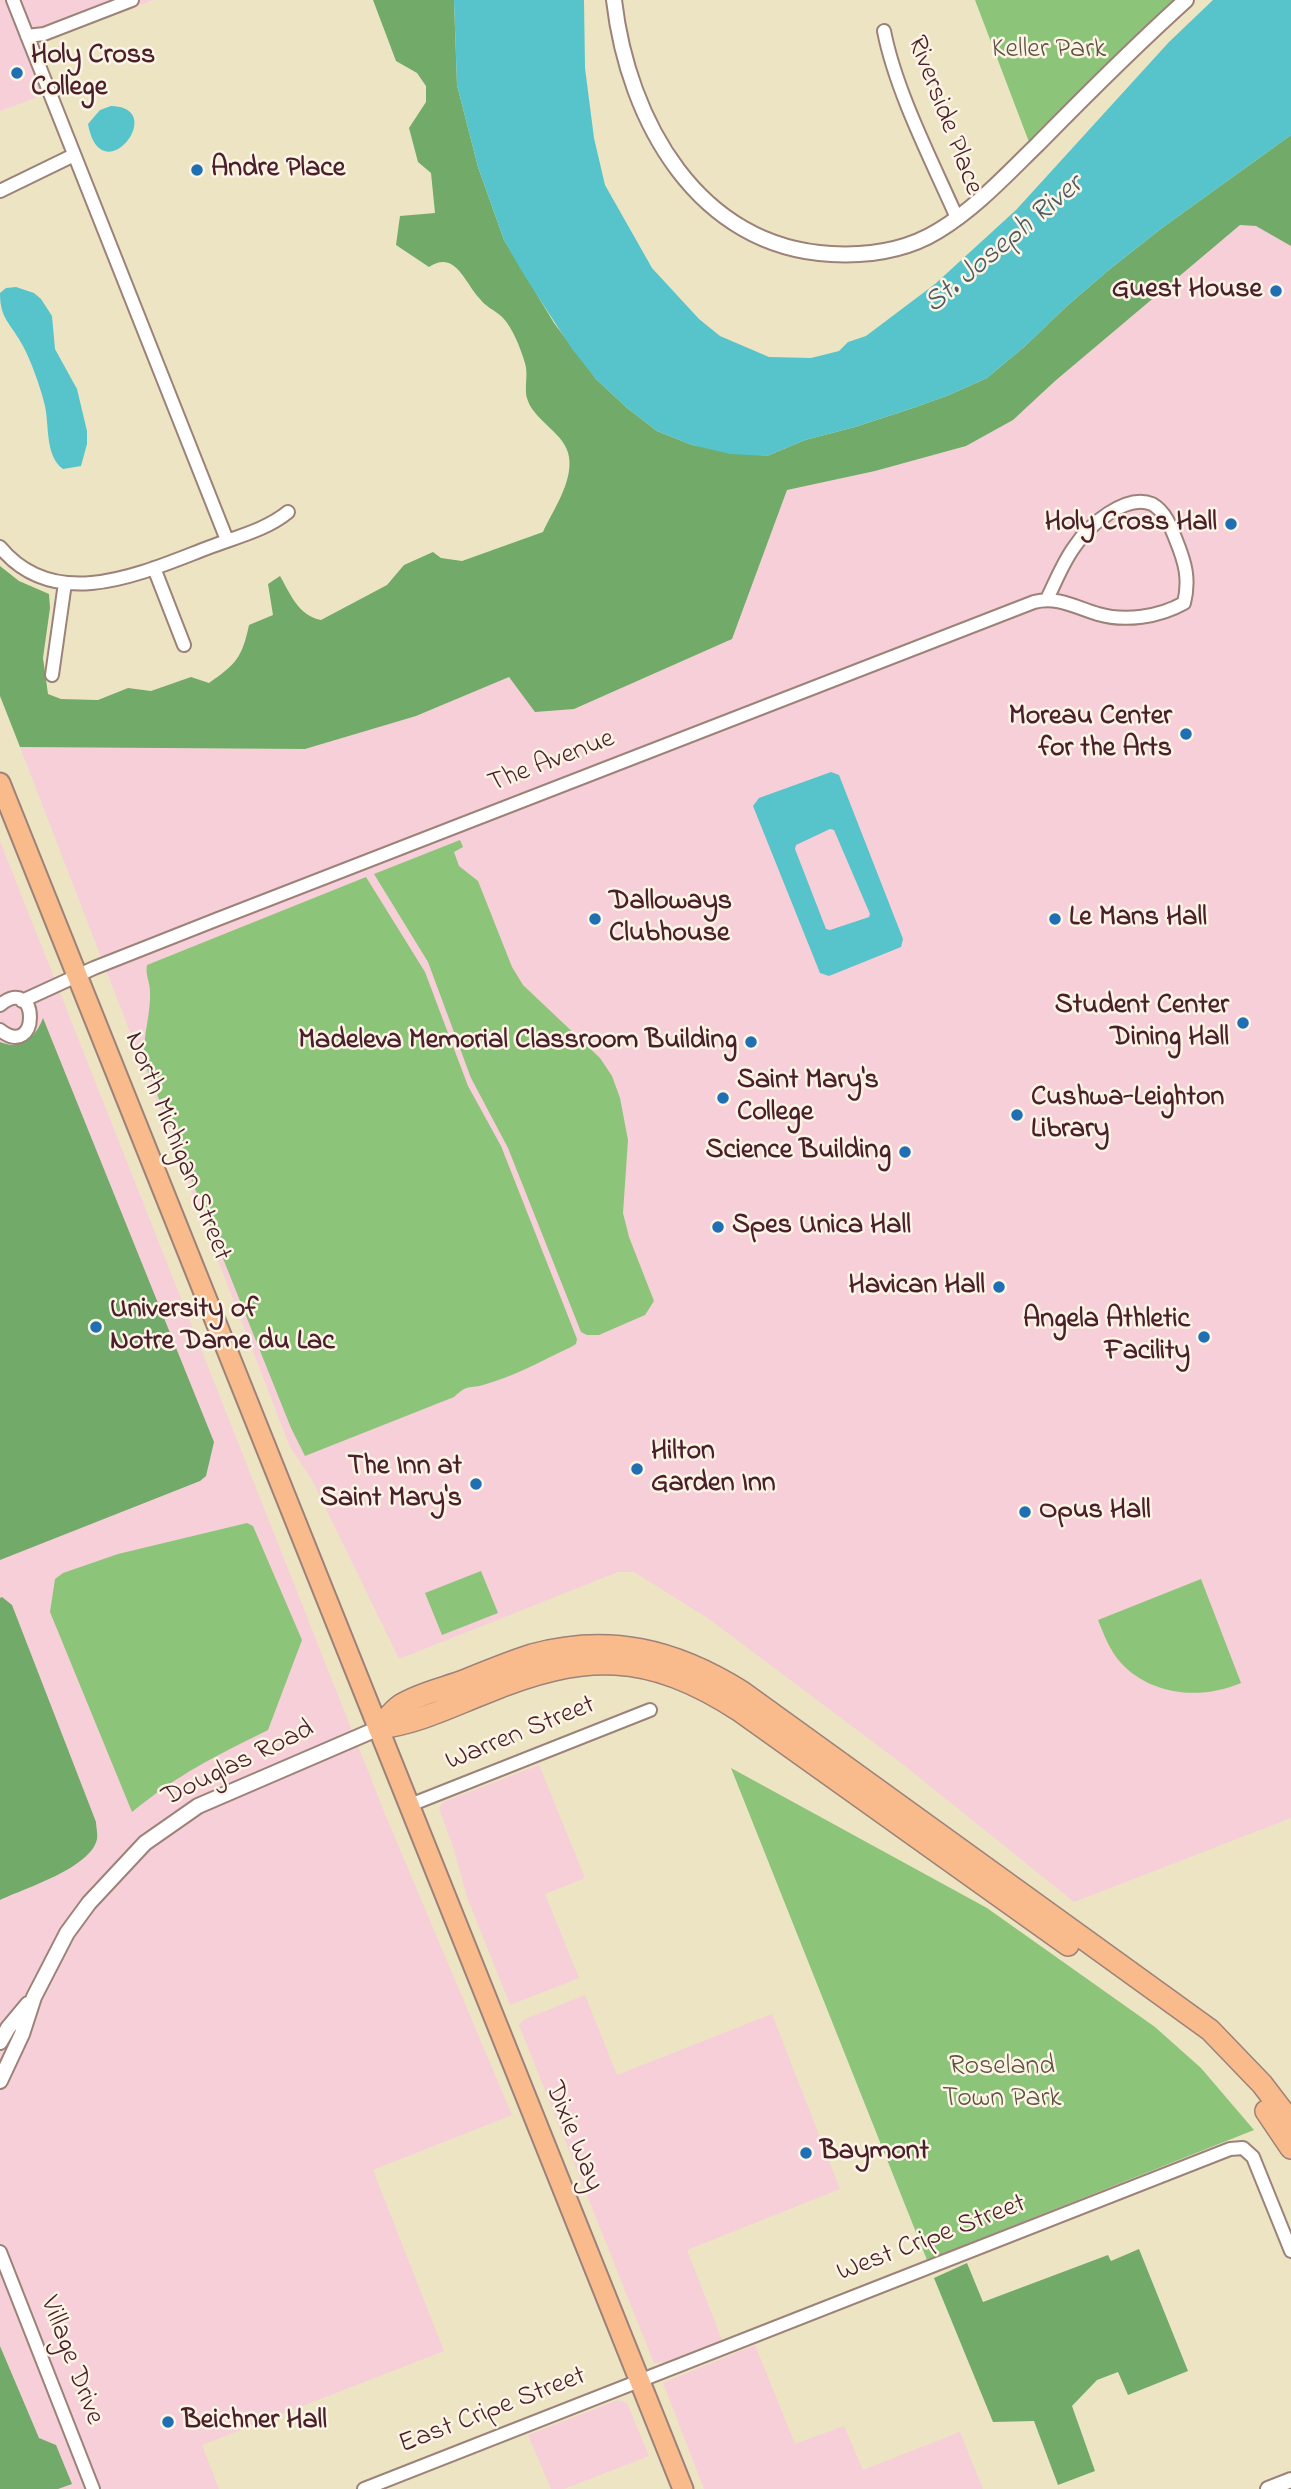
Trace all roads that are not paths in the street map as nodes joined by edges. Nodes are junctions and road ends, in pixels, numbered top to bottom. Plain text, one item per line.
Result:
1 (13, 0) edge
2 (132, 0) edge
3 (614, 0) edge
4 (1186, 0) edge
5 (884, 31) dead end
6 (27, 36) junction
7 (74, 155) junction
8 (0, 191) edge
9 (957, 218) junction
10 (288, 512) dead end
11 (228, 540) junction
12 (0, 547) edge
13 (154, 568) junction
14 (65, 583) junction
15 (1047, 598) junction
16 (184, 645) dead end
17 (52, 675) dead end
18 (0, 783) edge
19 (77, 976) junction
20 (22, 1001) junction
21 (0, 1005) edge
22 (0, 1030) edge
23 (650, 1710) dead end
24 (379, 1728) junction
25 (410, 1805) junction
26 (34, 1997) junction
27 (0, 2042) edge
28 (0, 2081) edge
29 (1291, 2122) edge
30 (1291, 2148) edge
31 (1291, 2251) edge
32 (0, 2252) edge
33 (640, 2381) junction
34 (1291, 2480) edge
35 (93, 2489) edge
36 (365, 2489) edge
37 (683, 2489) edge
38 (1268, 2489) edge

1 - 6 street
2 - 6 street
3 - 9 street
4 - 9 street
5 - 9 street, Riverside Place
6 - 7 street
7 - 8 street
7 - 11 street
10 - 11 street
11 - 13 street
12 - 14 street
13 - 14 street
13 - 16 street
14 - 17 street
15 - 15 street
15 - 19 street, The Avenue
18 - 19 main road, North Michigan Street
19 - 20 street, The Avenue
19 - 24 main road, North Michigan Street
20 - 21 street, The Avenue
20 - 22 street
23 - 25 street, Warren Street
24 - 25 main road, North Michigan Street
24 - 26 street, Douglas Road
24 - 29 highway
24 - 30 highway
25 - 33 main road, Dixie Way
26 - 27 street, Douglas Road
26 - 28 street, Douglas Road
31 - 33 street, West Cripe Street
32 - 35 street, Village Drive
33 - 36 street, East Cripe Street
33 - 37 main road, Dixie Way
34 - 38 street

